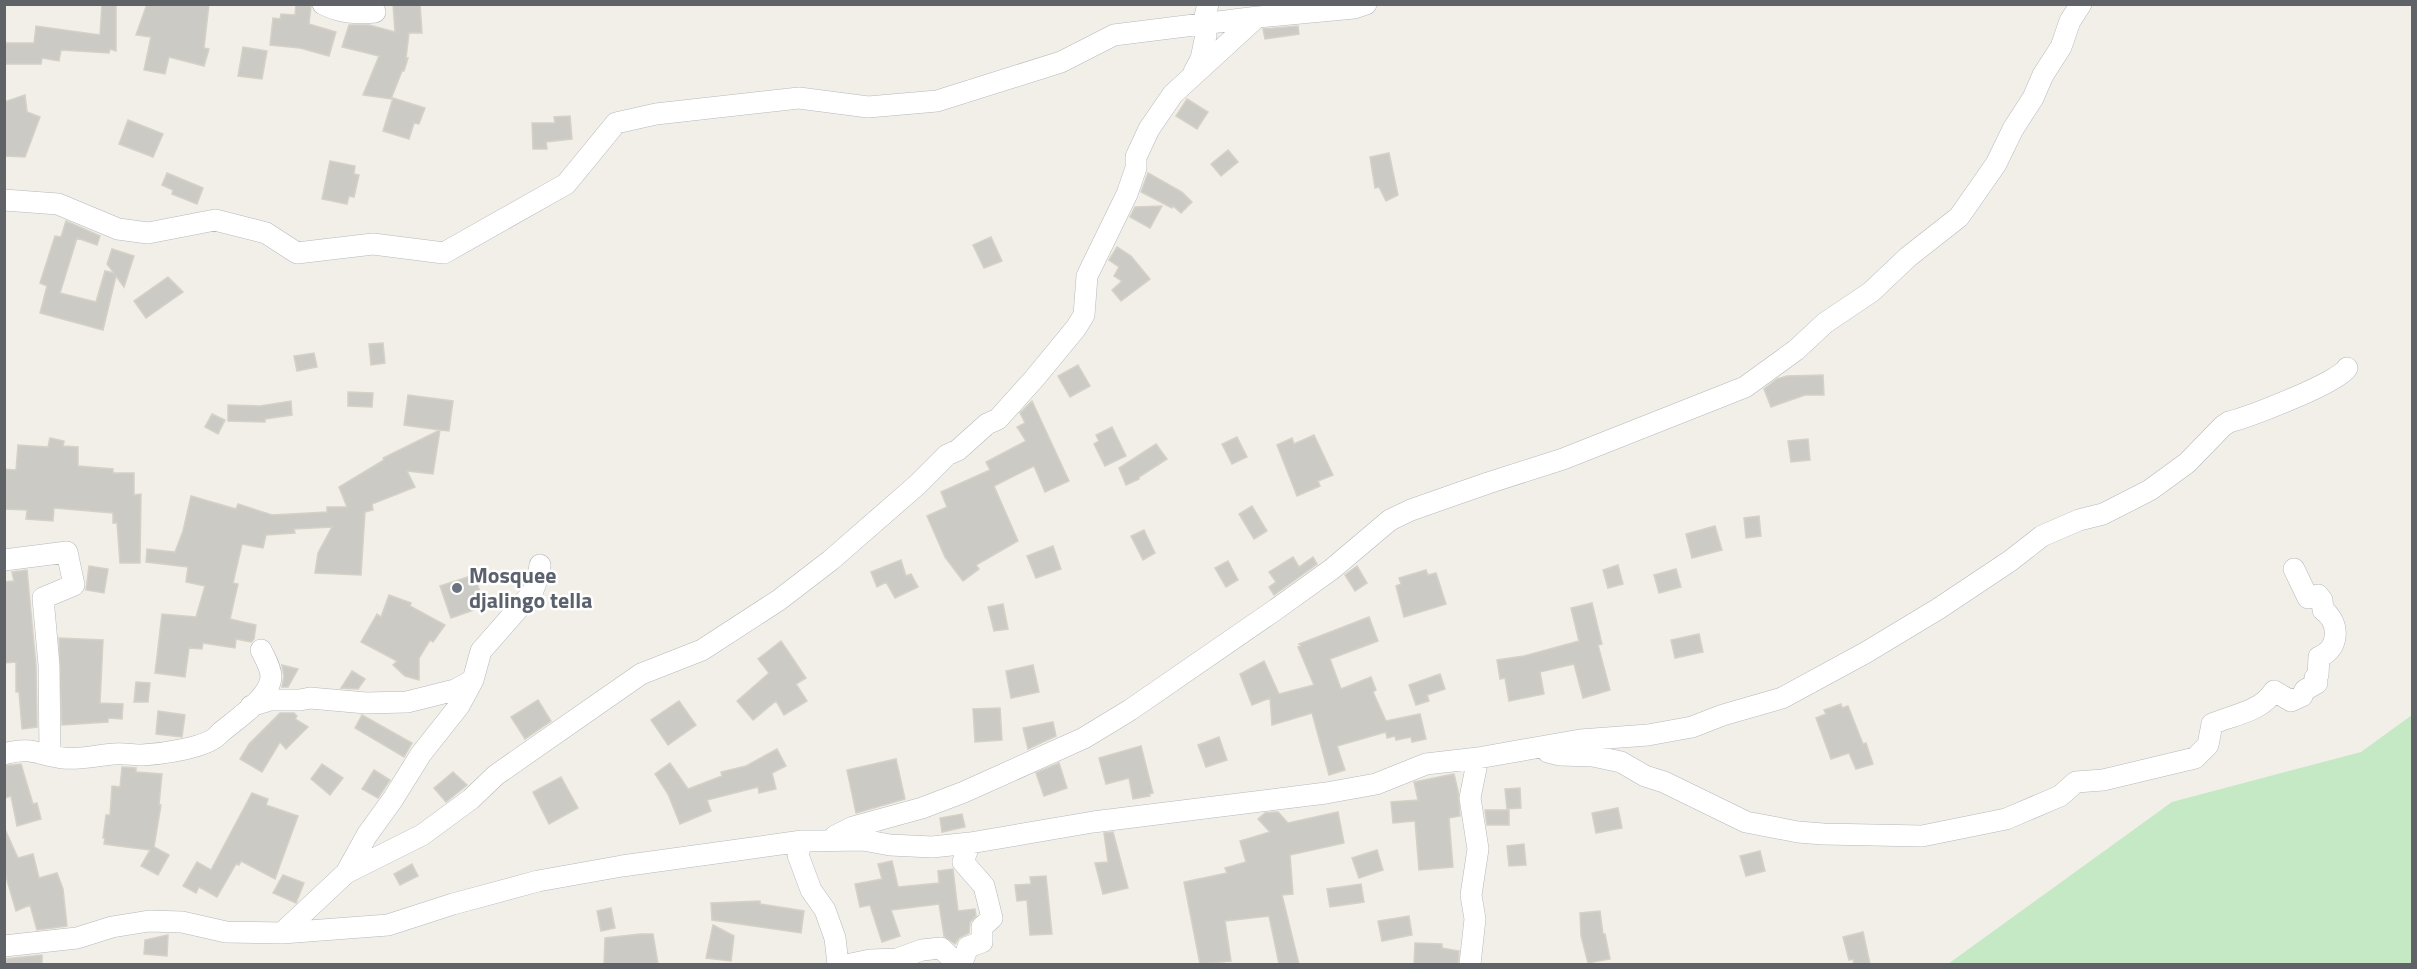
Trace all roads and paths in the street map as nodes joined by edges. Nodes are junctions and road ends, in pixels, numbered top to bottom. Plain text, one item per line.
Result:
1 (323, 4) edge
2 (1208, 4) edge
3 (1366, 4) edge
4 (2081, 4) edge
5 (1262, 11) edge
6 (375, 12) dead end
7 (1203, 26) junction
8 (1194, 73) junction
9 (4, 200) edge
10 (2347, 368) dead end
11 (4, 560) edge
12 (540, 565) dead end
13 (2294, 569) dead end
14 (261, 650) dead end
15 (473, 680) junction
16 (250, 707) junction
17 (1536, 748) junction
18 (4, 754) edge
19 (50, 754) junction
20 (1478, 758) junction
21 (829, 839) junction
22 (801, 841) junction
23 (970, 843) junction
24 (346, 873) junction
25 (282, 933) junction
26 (4, 946) edge
27 (845, 963) edge
28 (1470, 964) edge

1 - 6 street
2 - 7 street
3 - 5 street
4 - 21 street
5 - 7 street
5 - 8 street
7 - 8 street
7 - 9 street
8 - 24 street
10 - 17 street
11 - 19 street
12 - 15 street
13 - 17 street
14 - 16 street
15 - 16 street
15 - 24 street
16 - 19 street
17 - 20 street
18 - 19 street
20 - 23 street
20 - 28 street
21 - 22 street
21 - 23 street
22 - 25 street
22 - 27 street
23 - 27 street
24 - 25 street
25 - 26 street

